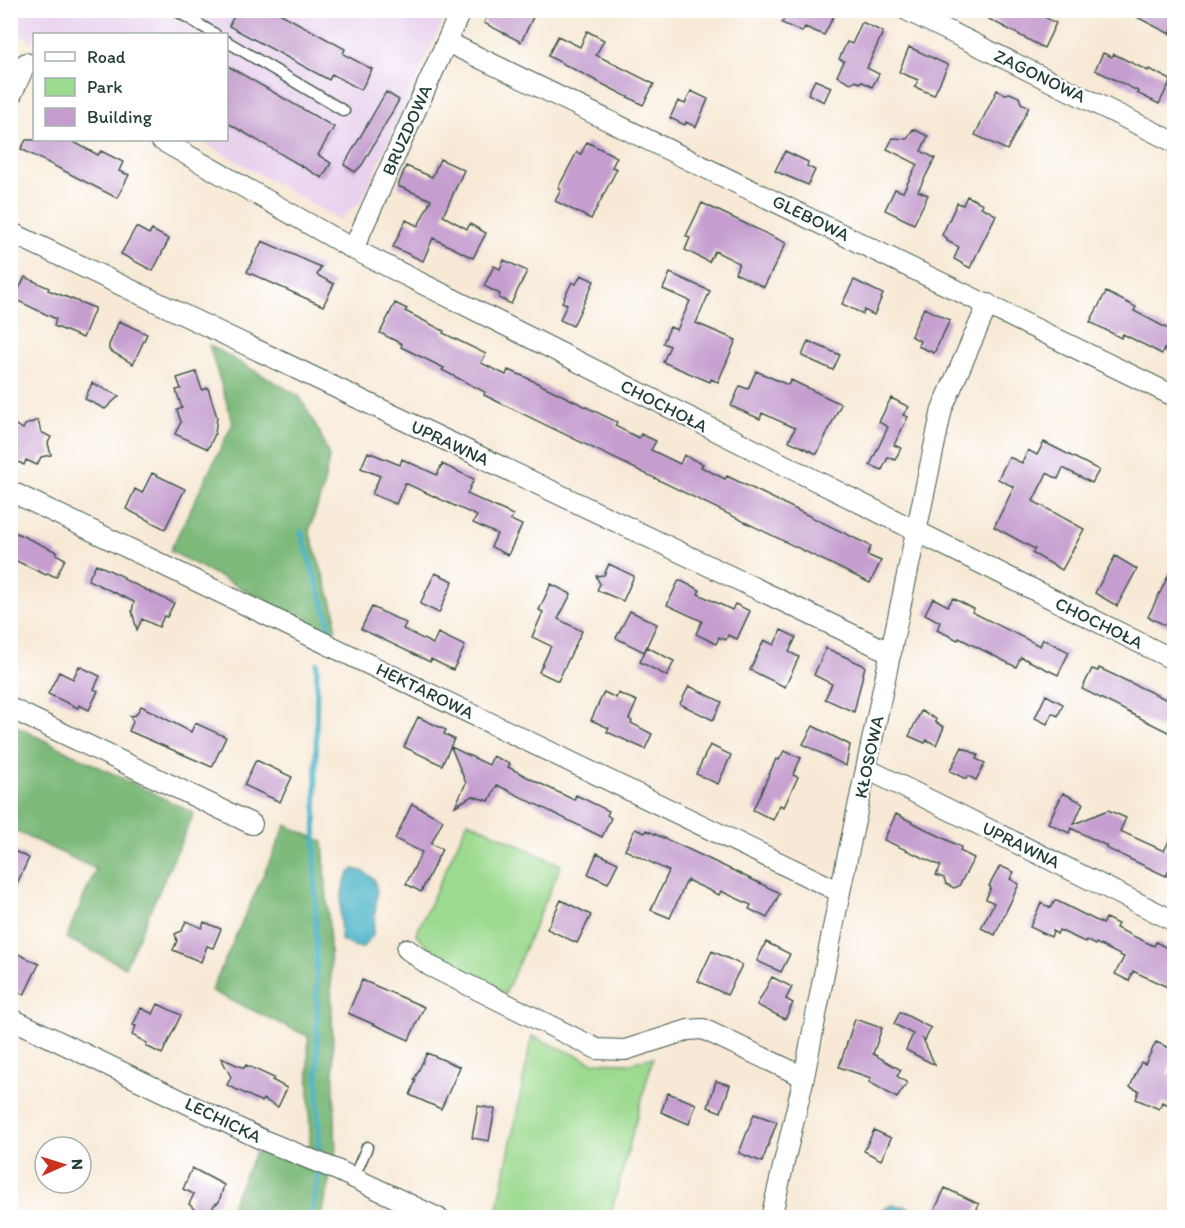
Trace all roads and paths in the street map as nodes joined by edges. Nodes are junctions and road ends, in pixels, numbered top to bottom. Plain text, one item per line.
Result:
1 (175, 10) edge
2 (461, 10) edge
3 (906, 10) edge
4 (213, 33) edge
5 (228, 42) edge
6 (447, 42) junction
7 (24, 62) edge
8 (10, 98) edge
9 (344, 111) dead end
10 (162, 141) edge
11 (1174, 142) edge
12 (10, 232) edge
13 (353, 249) junction
14 (988, 304) junction
15 (1174, 396) edge
16 (10, 491) edge
17 (916, 533) junction
18 (891, 653) junction
19 (1174, 660) edge
20 (10, 708) edge
21 (867, 769) junction
22 (252, 824) dead end
23 (840, 892) junction
24 (1174, 921) edge
25 (407, 948) dead end
26 (10, 1018) edge
27 (804, 1077) junction
28 (367, 1147) dead end
29 (354, 1177) junction
30 (438, 1218) edge
31 (771, 1218) edge

1 - 4 lane
2 - 6 street, BRUZDOWA
3 - 11 street, ZAGONOWA
5 - 9 lane
6 - 13 street, BRUZDOWA
6 - 14 street, GLEBOWA
7 - 8 street
10 - 13 street, CHOCHOŁA
12 - 18 street, UPRAWNA
13 - 17 street, CHOCHOŁA
14 - 15 street, GLEBOWA
14 - 17 street, KŁOSOWA
16 - 23 street, HEKTAROWA
17 - 18 street, KŁOSOWA
17 - 19 street, CHOCHOŁA
18 - 21 street, KŁOSOWA
20 - 22 street
21 - 23 street, KŁOSOWA
21 - 24 street, UPRAWNA
23 - 27 street, KŁOSOWA
25 - 27 street
26 - 29 street, LECHICKA
27 - 31 street, KŁOSOWA
28 - 29 lane
29 - 30 street, LECHICKA

